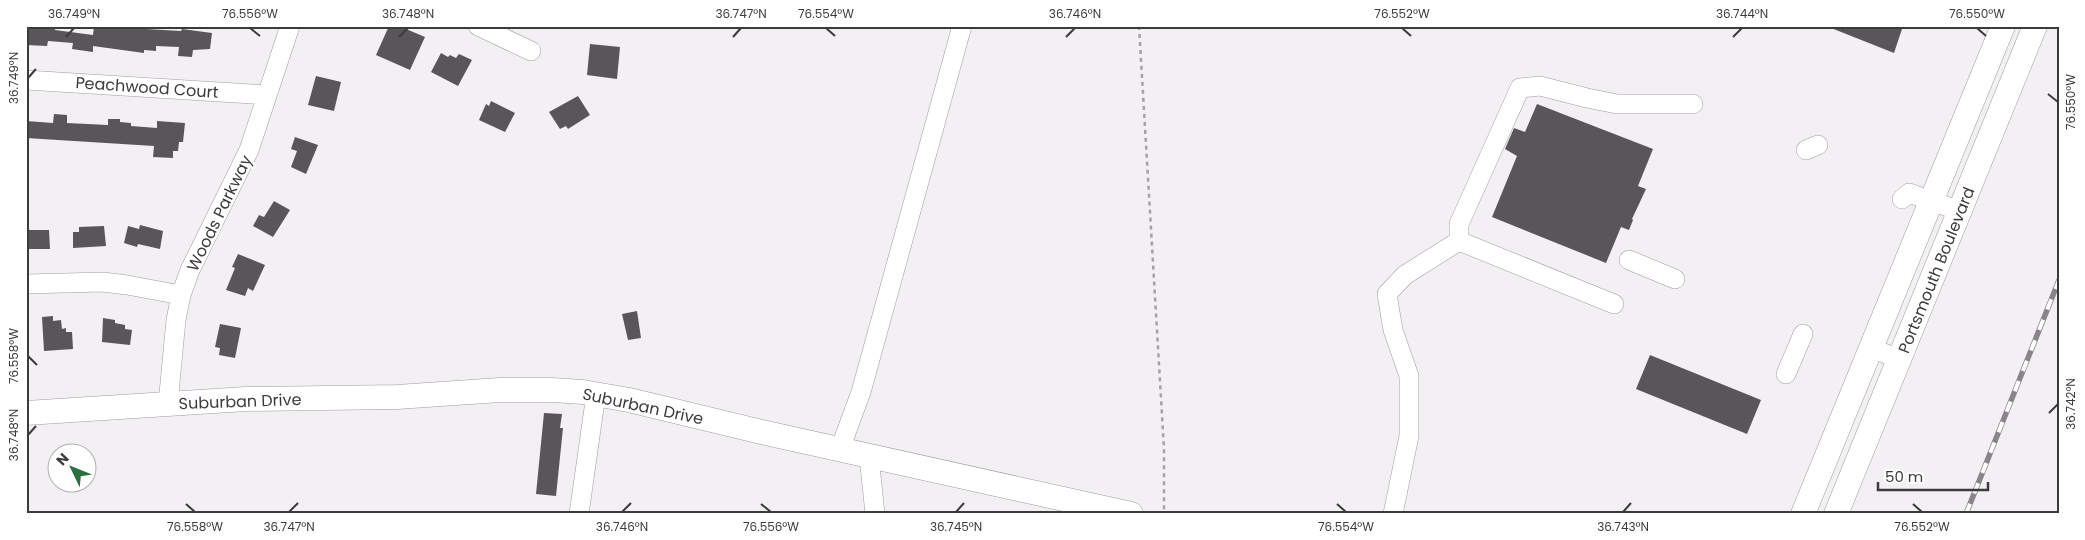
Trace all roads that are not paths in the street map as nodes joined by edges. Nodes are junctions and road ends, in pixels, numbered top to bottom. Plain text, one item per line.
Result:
1 (290, 26) edge
2 (478, 26) edge
3 (962, 26) edge
4 (2003, 26) edge
5 (2035, 26) edge
6 (530, 51) dead end
7 (26, 80) edge
8 (267, 95) junction
9 (1693, 104) dead end
10 (1905, 196) dead end
11 (1932, 201) junction
12 (1960, 211) junction
13 (1460, 241) junction
14 (1629, 260) dead end
15 (1675, 279) dead end
16 (26, 284) edge
17 (181, 295) junction
18 (1614, 304) dead end
19 (1803, 334) dead end
20 (1871, 348) junction
21 (1899, 359) junction
22 (1786, 374) dead end
23 (596, 394) junction
24 (168, 404) junction
25 (26, 413) edge
26 (840, 449) junction
27 (870, 456) junction
28 (1106, 511) edge
29 (579, 514) edge
30 (875, 514) edge
31 (1131, 514) edge
32 (1393, 514) edge
33 (1803, 514) edge
34 (1836, 514) edge

1 - 8 street, Woods Parkway
2 - 6 street
3 - 26 street
4 - 11 main road, Portsmouth Boulevard
5 - 12 main road, Portsmouth Boulevard
7 - 8 street, Peachwood Court
8 - 17 street, Woods Parkway
9 - 13 street
10 - 11 street
11 - 12 street
11 - 20 main road, Portsmouth Boulevard
12 - 21 main road, Portsmouth Boulevard
13 - 18 street
13 - 32 street
14 - 15 street
16 - 17 street
17 - 24 street, Woods Parkway
19 - 22 street
20 - 21 street
20 - 33 main road, Portsmouth Boulevard
21 - 34 main road, Portsmouth Boulevard
23 - 24 main road, Suburban Drive
23 - 26 main road, Suburban Drive
23 - 29 street
24 - 25 main road, Suburban Drive
26 - 27 main road, Suburban Drive
27 - 28 main road, Suburban Drive
27 - 30 street
28 - 31 main road, Suburban Drive

